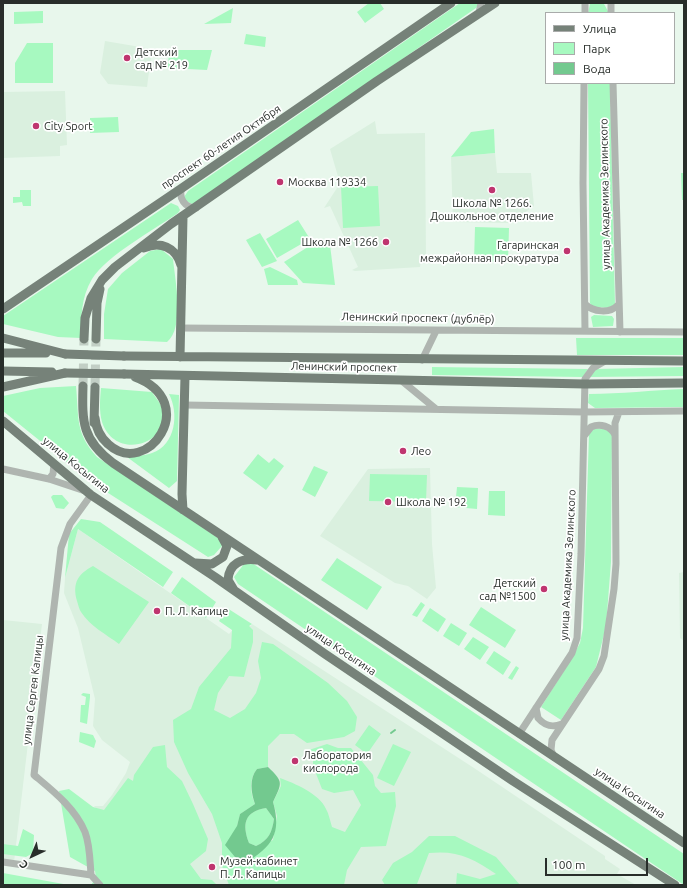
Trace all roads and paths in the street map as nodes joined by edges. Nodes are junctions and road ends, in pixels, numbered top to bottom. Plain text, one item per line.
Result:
1 (451, 3) edge
2 (482, 3) edge
3 (495, 3) edge
4 (604, 3) edge
5 (610, 9) edge
6 (479, 13) junction
7 (584, 84) edge
8 (613, 84) edge
9 (182, 188) junction
10 (197, 207) junction
11 (183, 216) junction
12 (131, 255) junction
13 (182, 268) junction
14 (110, 272) junction
15 (585, 304) junction
16 (618, 305) junction
17 (3, 309) edge
18 (180, 328) junction
19 (436, 330) junction
20 (585, 331) junction
21 (620, 332) junction
22 (684, 332) edge
23 (3, 338) edge
24 (84, 339) tunnel mouth
25 (96, 339) tunnel mouth
26 (3, 353) edge
27 (65, 354) junction
28 (180, 357) junction
29 (422, 360) junction
30 (605, 361) junction
31 (684, 361) edge
32 (3, 371) edge
33 (65, 373) junction
34 (124, 374) junction
35 (185, 376) junction
36 (402, 380) junction
37 (684, 383) edge
38 (584, 384) junction
39 (83, 386) tunnel mouth
40 (3, 387) edge
41 (95, 388) tunnel mouth
42 (185, 405) junction
43 (436, 409) junction
44 (684, 411) edge
45 (584, 412) junction
46 (619, 412) junction
47 (94, 418) junction
48 (3, 421) edge
49 (584, 436) junction
50 (615, 436) junction
51 (54, 464) junction
52 (3, 469) edge
53 (132, 476) junction
54 (49, 479) junction
55 (88, 493) junction
56 (183, 510) junction
57 (220, 534) junction
58 (258, 560) junction
59 (194, 563) junction
60 (235, 591) junction
61 (536, 707) junction
62 (562, 724) junction
63 (519, 734) junction
64 (554, 758) junction
65 (684, 843) edge
66 (3, 862) edge
67 (91, 875) junction
68 (100, 885) edge
69 (675, 885) edge

1 - 9 main road, проспект 60-летия Октября
2 - 6 street
3 - 6 main road
4 - 5 street
6 - 10 main road
7 - 15 street, улица Академика Зелинского
8 - 16 street, улица Академика Зелинского
9 - 10 street
9 - 17 main road, проспект 60-летия Октября
10 - 11 main road
11 - 12 main road
11 - 13 main road
12 - 13 main road
12 - 14 main road
13 - 18 main road
14 - 24 main road
14 - 25 main road
15 - 16 street
15 - 20 street, улица Академика Зелинского
16 - 21 street, улица Академика Зелинского
18 - 19 street, Ленинский проспект (дублёр)
18 - 28 main road
19 - 20 street, Ленинский проспект (дублёр)
19 - 29 street
20 - 21 street, Ленинский проспект (дублёр)
21 - 22 street, Ленинский проспект (дублёр)
23 - 27 main road
26 - 27 main road, Ленинский проспект
27 - 28 main road, Ленинский проспект, bridge
28 - 29 main road, Ленинский проспект
29 - 30 main road, Ленинский проспект
30 - 31 main road, Ленинский проспект
30 - 38 street
32 - 33 main road, Ленинский проспект
33 - 34 main road, Ленинский проспект, bridge
33 - 40 main road
34 - 35 main road, Ленинский проспект
34 - 47 main road
35 - 36 main road, Ленинский проспект
35 - 42 main road
36 - 38 main road, Ленинский проспект
36 - 43 street
37 - 38 main road, Ленинский проспект
38 - 45 street, улица Академика Зелинского
39 - 53 main road
41 - 47 main road
42 - 43 street
42 - 56 main road
43 - 45 street
44 - 46 street
45 - 46 street
45 - 49 street, улица Академика Зелинского
46 - 50 street
47 - 53 main road
48 - 51 main road, улица Косыгина
49 - 50 street
49 - 61 street, улица Академика Зелинского
50 - 62 street
51 - 54 street
51 - 55 main road, улица Косыгина
52 - 54 street
53 - 56 main road, улица Косыгина
54 - 55 street
55 - 59 main road, улица Косыгина
55 - 67 street, улица Сергея Капицы
56 - 57 main road, улица Косыгина
57 - 58 main road, улица Косыгина
57 - 59 main road
58 - 60 main road
58 - 63 main road, улица Косыгина
59 - 60 main road, улица Косыгина
60 - 69 main road, улица Косыгина
61 - 62 street
61 - 63 street, улица Академика Зелинского
62 - 64 street
63 - 64 main road, улица Косыгина
64 - 65 main road, улица Косыгина
66 - 67 street
67 - 68 street

